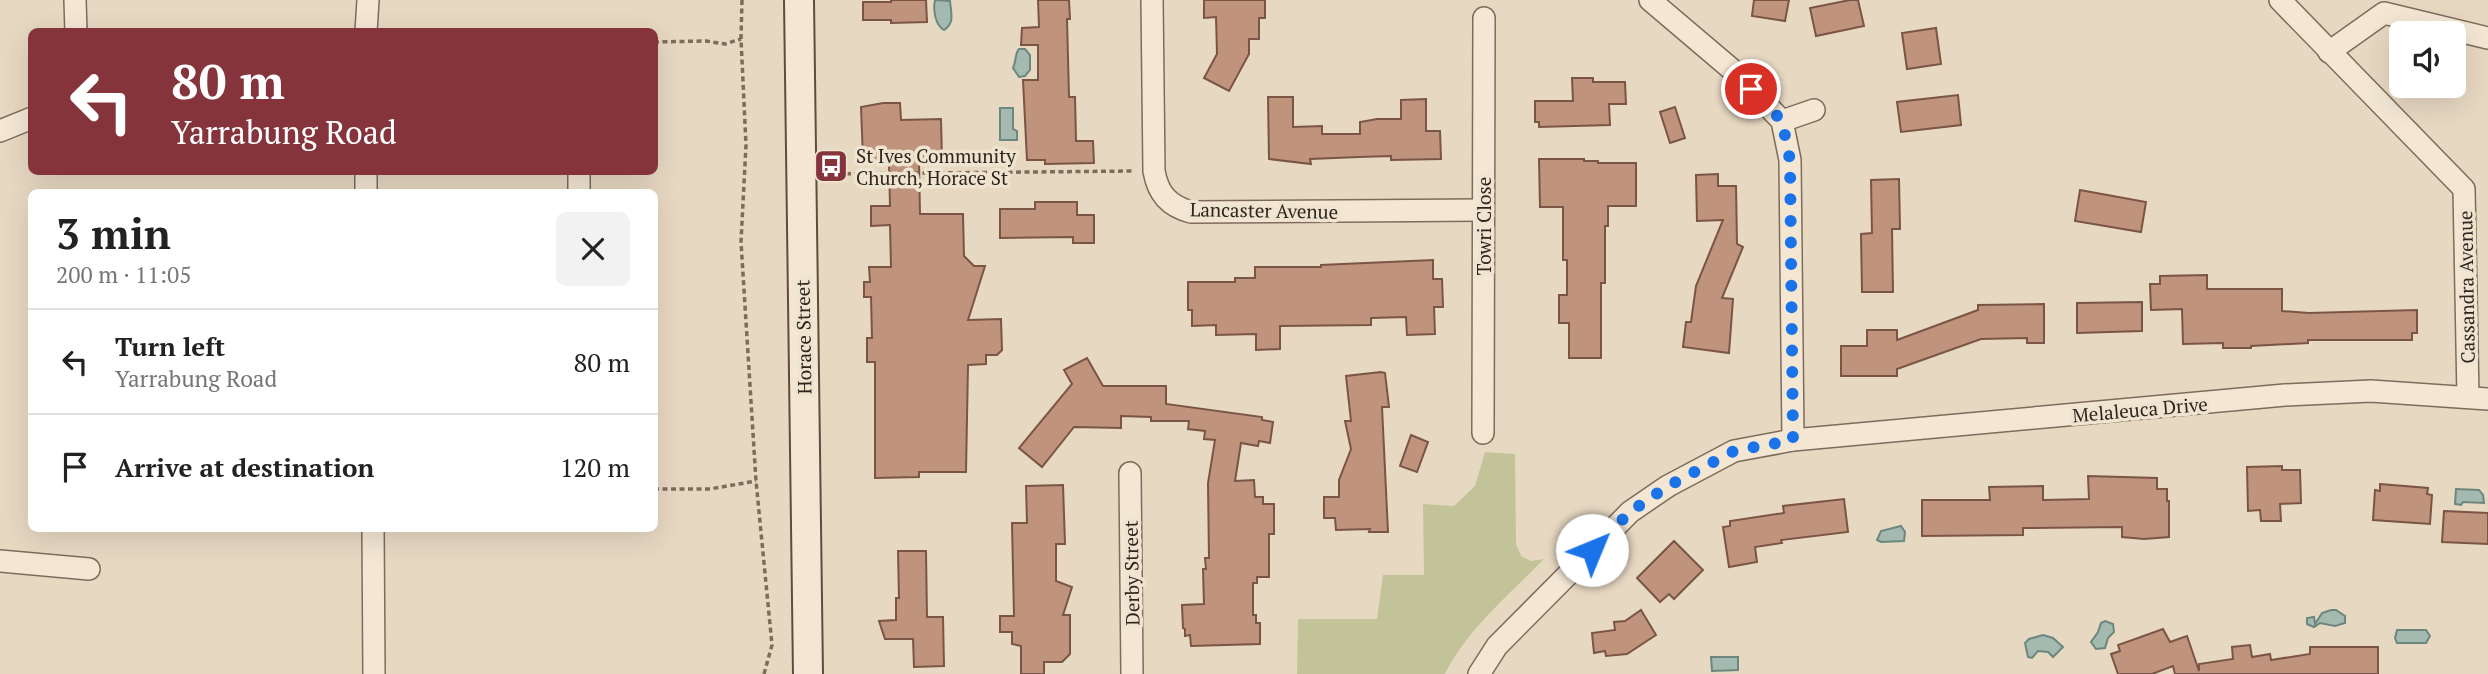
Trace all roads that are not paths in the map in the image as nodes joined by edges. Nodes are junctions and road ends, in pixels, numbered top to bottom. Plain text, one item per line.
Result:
1 (75, 0) edge
2 (368, 0) edge
3 (799, 0) edge
4 (1152, 0) edge
5 (1650, 0) edge
6 (2280, 0) edge
7 (1483, 18) dead end
8 (76, 28) edge
9 (366, 28) edge
10 (2488, 38) edge
11 (2329, 52) junction
12 (1814, 110) dead end
13 (28, 120) edge
14 (1782, 121) junction
15 (0, 131) edge
16 (1483, 210) junction
17 (2478, 398) edge
18 (1483, 433) dead end
19 (1793, 440) junction
20 (1130, 473) dead end
21 (373, 532) edge
22 (0, 561) edge
23 (89, 569) dead end
24 (374, 674) edge
25 (808, 674) edge
26 (1132, 674) edge
27 (1479, 674) edge

1 - 8 street
2 - 9 street
3 - 25 main road, Horace Street
4 - 16 street, Lancaster Avenue
5 - 14 street
6 - 11 street, Cassandra Avenue
7 - 16 street, Towri Close
10 - 11 street
11 - 17 street, Cassandra Avenue
12 - 14 street
13 - 15 street
14 - 19 street
16 - 18 street, Towri Close
17 - 19 street, Melaleuca Drive
19 - 27 street, Melaleuca Drive
20 - 26 street, Derby Street
21 - 24 street
22 - 23 street

